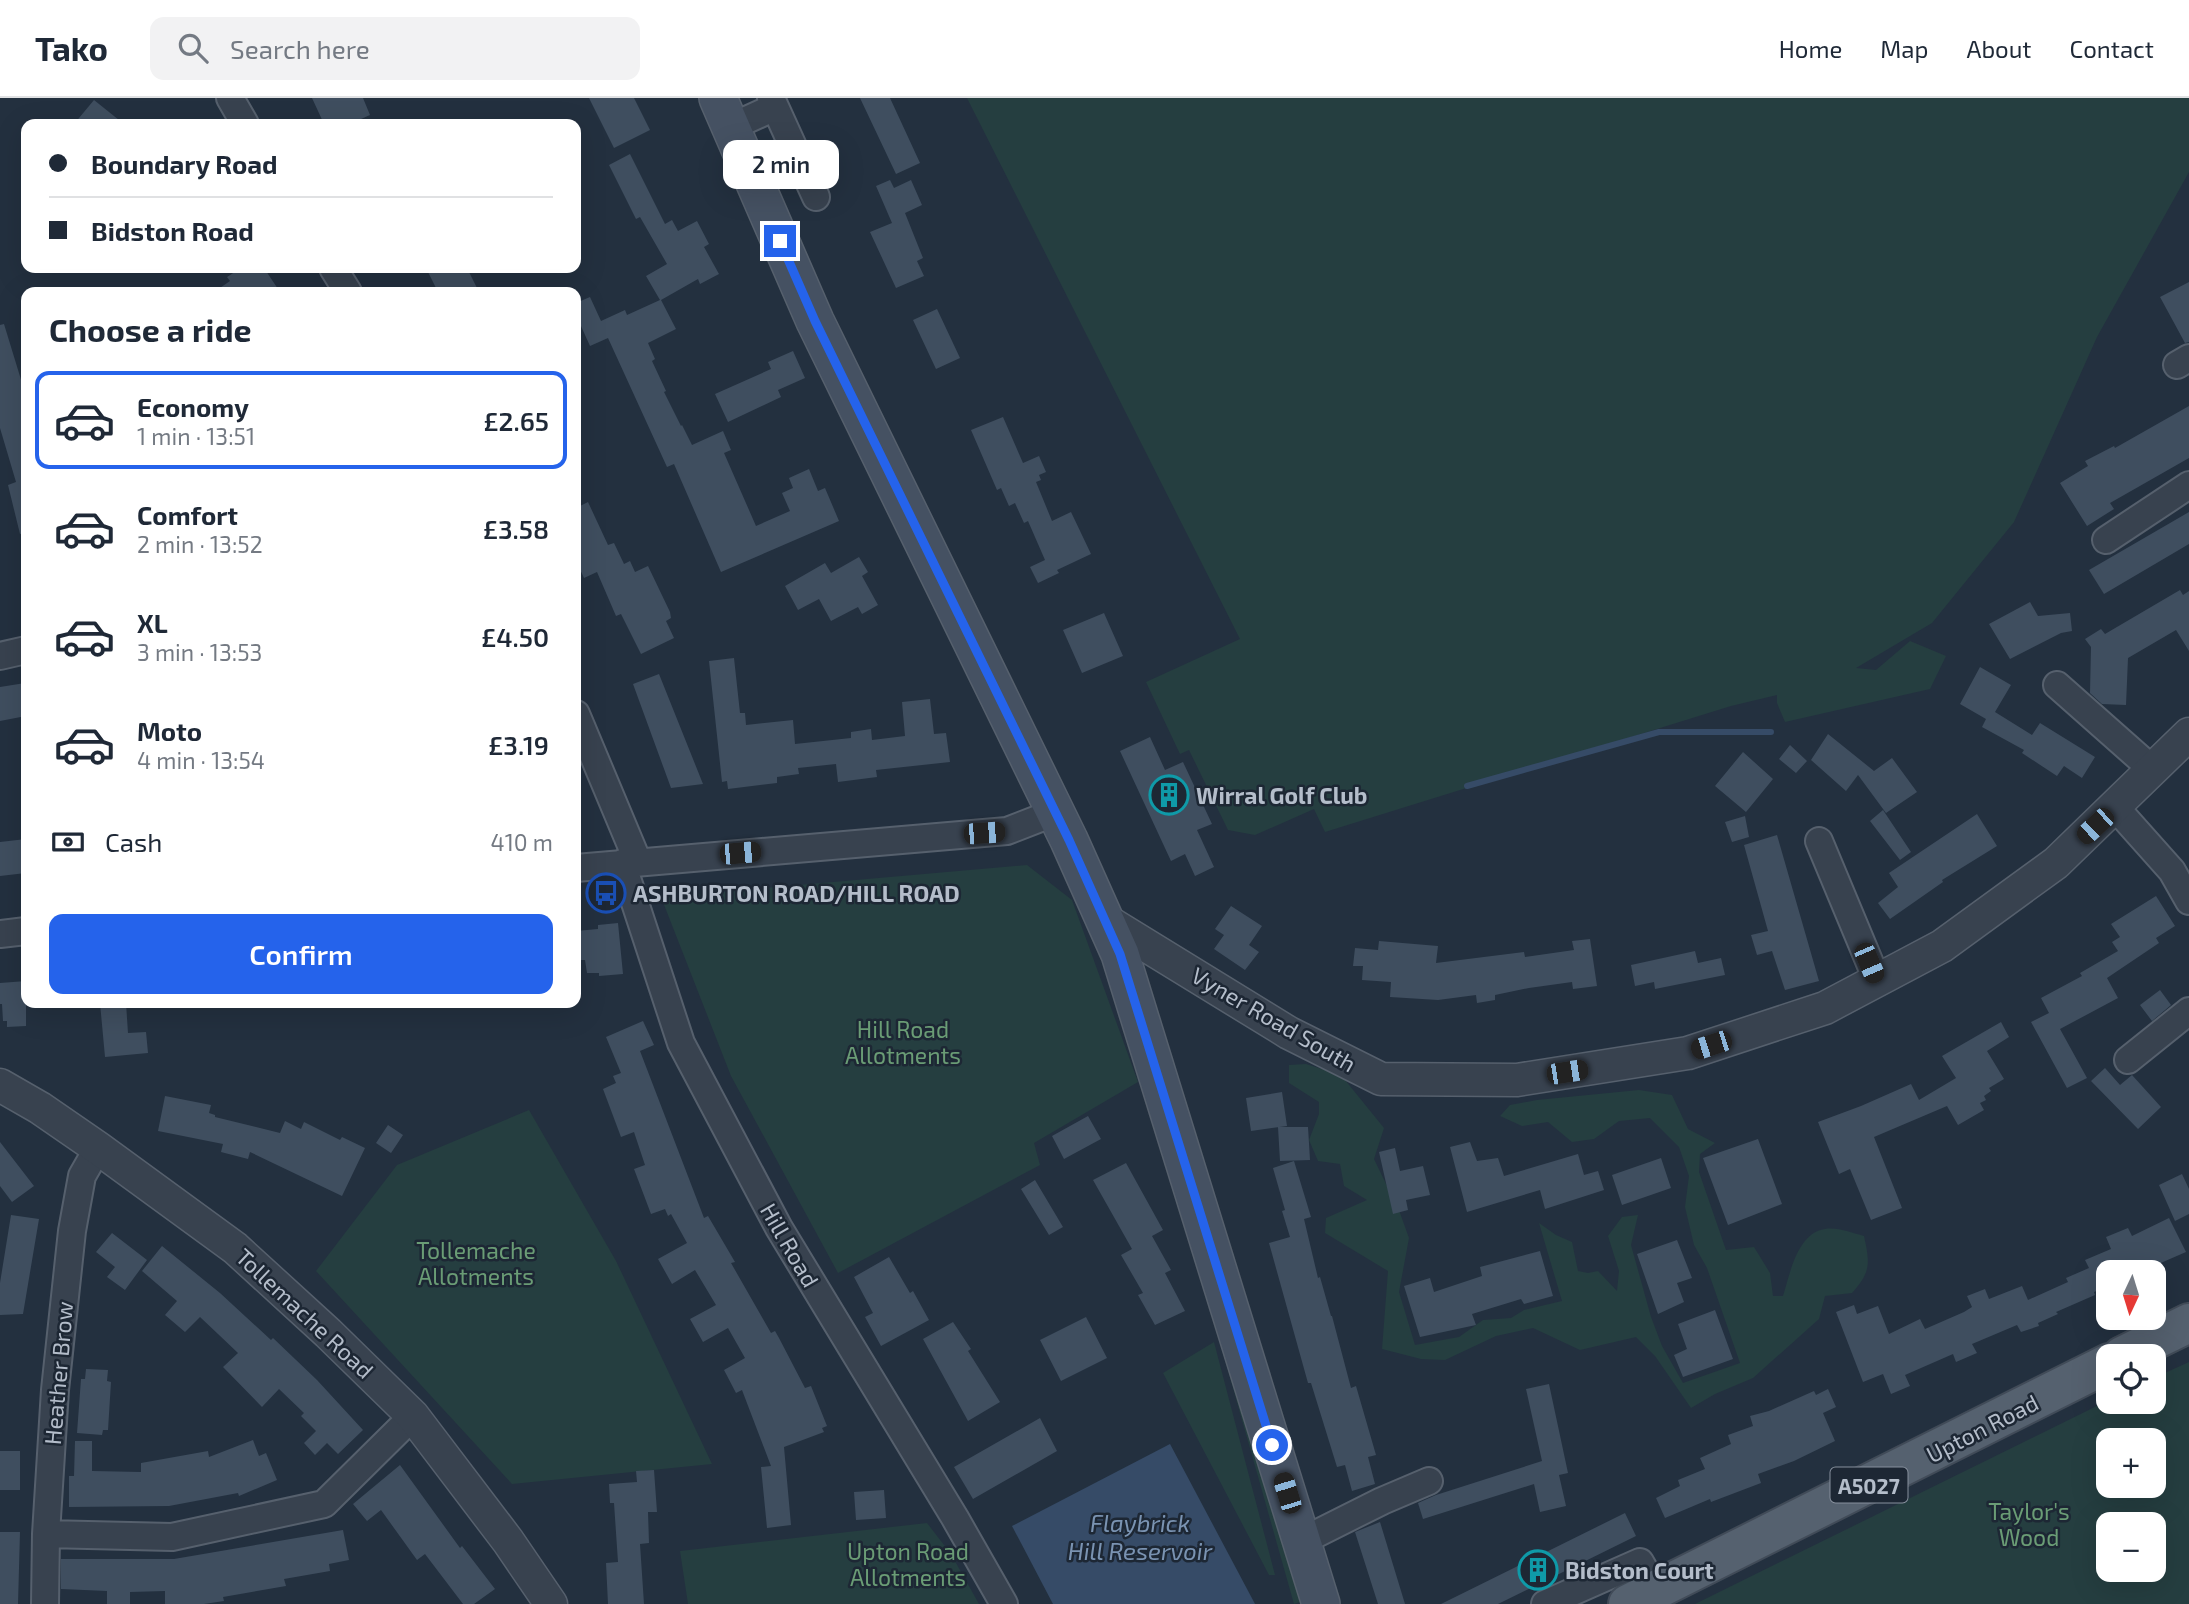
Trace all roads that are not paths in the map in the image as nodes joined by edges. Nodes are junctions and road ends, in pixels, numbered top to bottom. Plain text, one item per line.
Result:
1 (230, 98) edge
2 (773, 102) edge
3 (724, 113) edge
4 (242, 119) edge
5 (816, 197) dead end
6 (2189, 485) edge
7 (2106, 540) dead end
8 (21, 651) edge
9 (0, 656) edge
10 (2057, 685) dead end
11 (581, 728) edge
12 (2189, 734) edge
13 (2142, 760) junction
14 (2115, 807) junction
15 (1056, 812) junction
16 (1819, 841) dead end
17 (630, 862) junction
18 (581, 867) edge
19 (2189, 901) edge
20 (1105, 920) junction
21 (21, 932) edge
22 (0, 934) edge
23 (1873, 972) junction
24 (2189, 1011) edge
25 (2128, 1060) dead end
26 (0, 1084) edge
27 (99, 1147) junction
28 (2189, 1323) edge
29 (2146, 1344) edge
30 (2096, 1370) edge
31 (413, 1416) junction
32 (1429, 1481) dead end
33 (46, 1534) junction
34 (1302, 1541) junction
35 (1642, 1597) edge
36 (45, 1604) edge
37 (551, 1604) edge
38 (1004, 1604) edge
39 (1321, 1604) edge
40 (1545, 1604) edge

1 - 4 street
2 - 3 street
2 - 5 street
3 - 15 main road
6 - 7 street
8 - 9 street
10 - 13 street
11 - 17 street, Hill Road
12 - 13 street, Vyner Road South
13 - 14 street, Vyner Road South
14 - 19 street
14 - 23 street, Vyner Road South
15 - 17 street
15 - 20 main road
16 - 23 street
17 - 18 street
17 - 38 street, Hill Road
20 - 23 street, Vyner Road South
20 - 34 main road
21 - 22 street
24 - 25 street
26 - 27 street, Tollemache Road
27 - 31 street, Tollemache Road
27 - 33 street, Heather Brow
28 - 29 main road
30 - 35 main road, Upton Road / A5027
31 - 33 street
31 - 37 street, Tollemache Road
32 - 34 street
33 - 36 street, Heather Brow
34 - 39 main road
35 - 40 street

